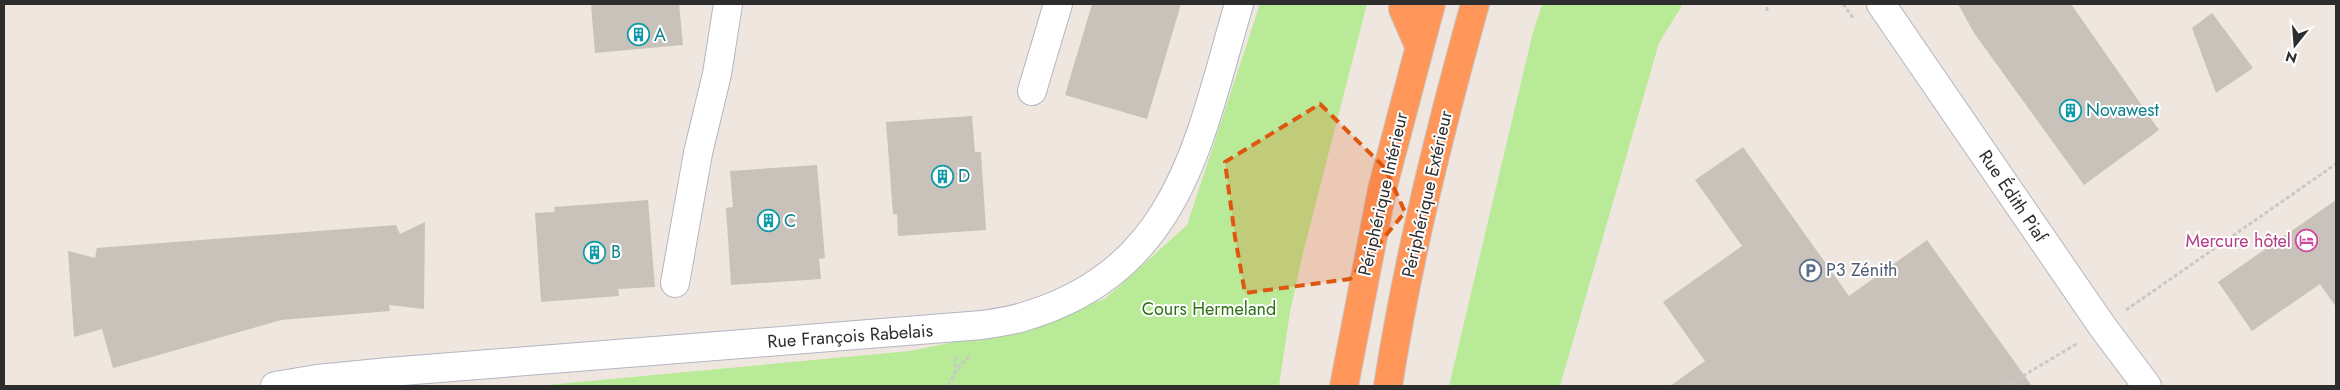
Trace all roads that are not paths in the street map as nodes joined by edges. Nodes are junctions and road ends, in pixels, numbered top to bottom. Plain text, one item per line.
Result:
1 (728, 4) edge
2 (1058, 4) edge
3 (1239, 4) edge
4 (1404, 4) edge
5 (1430, 4) edge
6 (1475, 4) edge
7 (1881, 4) edge
8 (1419, 46) junction
9 (1032, 91) dead end
10 (675, 283) dead end
11 (275, 386) edge
12 (1344, 386) edge
13 (1388, 386) edge
14 (2147, 386) edge

1 - 10 street
2 - 9 street
3 - 11 street, Rue François Rabelais
4 - 8 highway
5 - 8 highway, Périphérique Intérieur
6 - 13 highway, Périphérique Extérieur
7 - 14 street, Rue Édith Piaf
8 - 12 highway, Périphérique Intérieur

